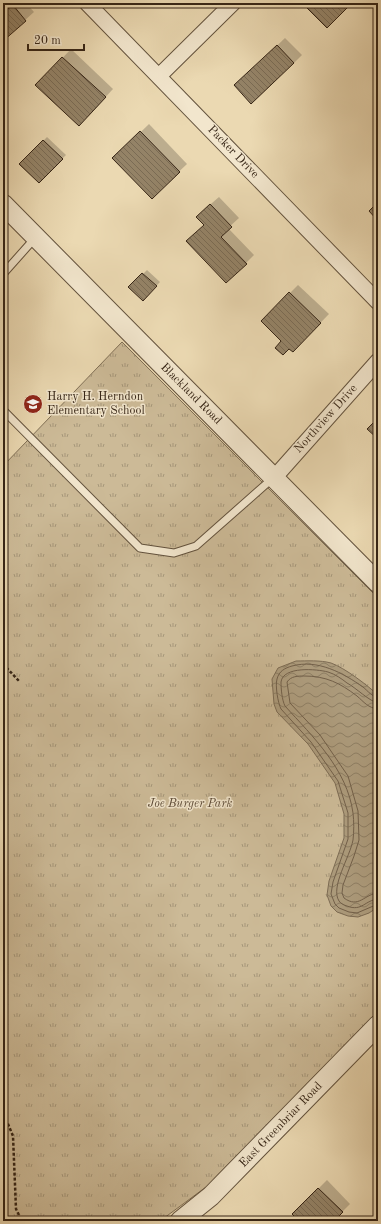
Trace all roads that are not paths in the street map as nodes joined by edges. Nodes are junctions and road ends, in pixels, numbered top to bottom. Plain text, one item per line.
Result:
1 (87, 3) edge
2 (233, 3) edge
3 (159, 76) junction
4 (3, 204) edge
5 (36, 237) junction
6 (3, 274) edge
7 (378, 302) edge
8 (378, 361) edge
9 (3, 410) edge
10 (9, 416) junction
11 (3, 422) edge
12 (274, 478) junction
13 (378, 583) edge
14 (378, 1025) edge
15 (180, 1221) edge

1 - 3 street, Packer Drive
2 - 3 street
3 - 7 street, Packer Drive
4 - 5 street, Blackland Road
5 - 6 lane
5 - 12 street, Blackland Road
8 - 12 street, Northview Drive
9 - 10 lane
10 - 11 lane
10 - 12 lane
12 - 13 street, Blackland Road
14 - 15 street, East Greenbriar Road

